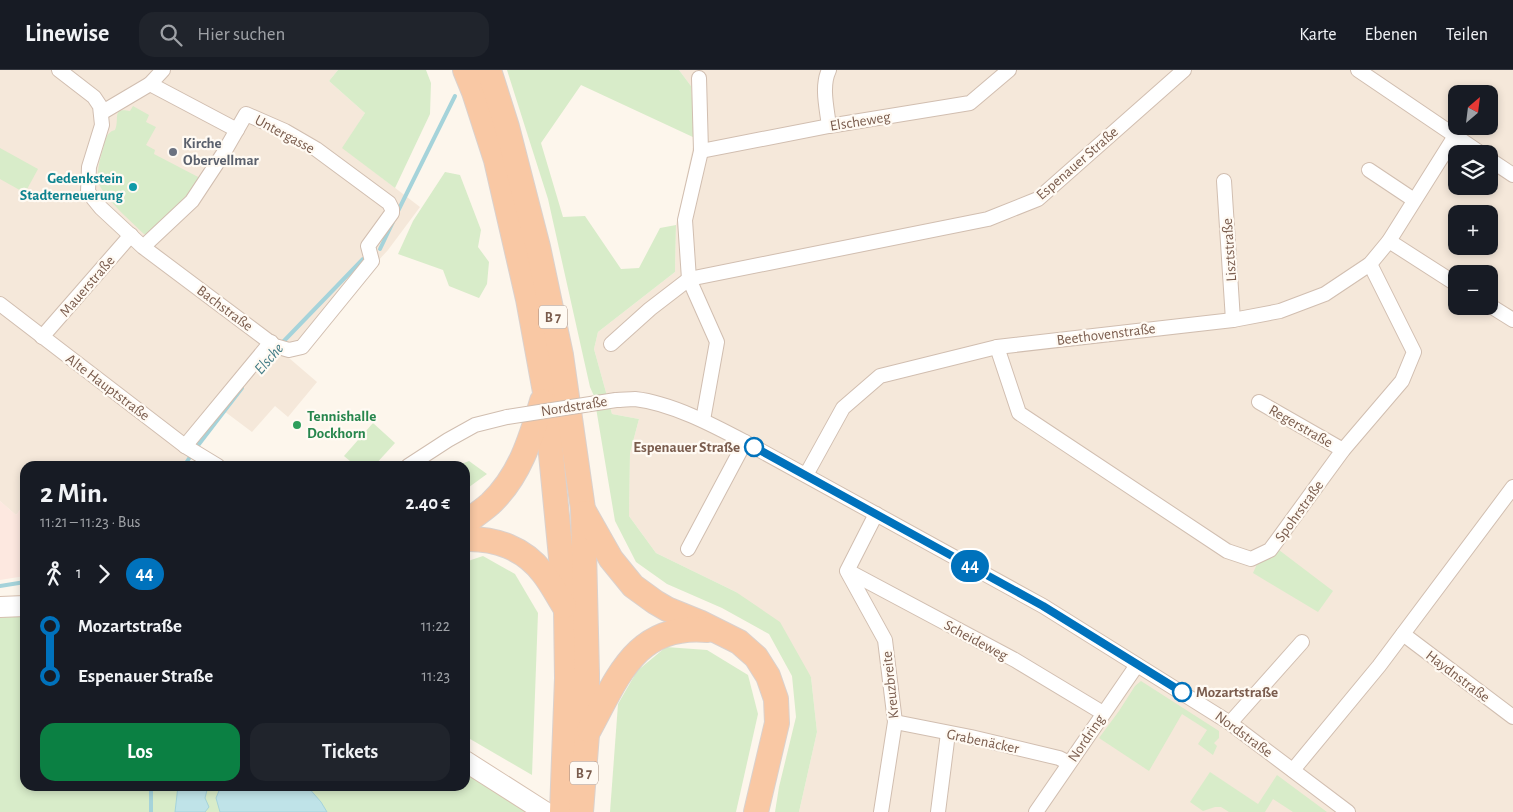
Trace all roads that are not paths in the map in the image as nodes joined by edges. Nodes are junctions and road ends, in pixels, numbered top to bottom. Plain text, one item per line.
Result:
1 (59, 70) edge
2 (163, 70) edge
3 (465, 70) edge
4 (489, 70) edge
5 (829, 70) edge
6 (1009, 70) edge
7 (1184, 70) edge
8 (1358, 70) edge
9 (699, 78) dead end
10 (150, 84) junction
11 (101, 113) junction
12 (829, 126) junction
13 (238, 130) junction
14 (1455, 136) junction
15 (1468, 145) edge
16 (701, 151) junction
17 (1498, 164) edge
18 (1369, 170) dead end
19 (1513, 175) edge
20 (1224, 181) dead end
21 (1414, 200) junction
22 (131, 235) junction
23 (1389, 241) junction
24 (143, 247) junction
25 (1370, 264) junction
26 (689, 279) junction
27 (1448, 279) edge
28 (0, 304) edge
29 (1498, 311) edge
30 (1233, 320) junction
31 (1513, 320) edge
32 (42, 337) junction
33 (611, 344) dead end
34 (278, 346) junction
35 (997, 347) junction
36 (545, 392) junction
37 (1259, 402) dead end
38 (704, 420) junction
39 (745, 442) junction
40 (186, 446) junction
41 (1344, 450) junction
42 (209, 461) edge
43 (416, 461) edge
44 (806, 475) junction
45 (1513, 487) edge
46 (583, 509) junction
47 (876, 514) junction
48 (470, 519) edge
49 (470, 539) edge
50 (688, 549) dead end
51 (847, 571) junction
52 (20, 606) edge
53 (0, 607) edge
54 (566, 609) junction
55 (719, 632) junction
56 (1404, 634) junction
57 (1302, 642) dead end
58 (1137, 665) junction
59 (1103, 713) junction
60 (1513, 718) edge
61 (895, 722) junction
62 (1230, 723) junction
63 (948, 733) junction
64 (587, 734) junction
65 (1069, 763) junction
66 (470, 764) edge
67 (1293, 770) junction
68 (545, 812) edge
69 (562, 812) edge
70 (581, 812) edge
71 (756, 812) edge
72 (881, 812) edge
73 (938, 812) edge
74 (1036, 812) edge
75 (1348, 812) edge

1 - 11 street
2 - 10 street
3 - 36 highway, B 7
4 - 46 highway, B 7
5 - 12 street
6 - 12 street, Elscheweg
7 - 26 street, Espenauer Straße
8 - 14 street
9 - 16 street
10 - 11 street
10 - 13 street, Untergasse
11 - 22 street, Bachstraße
12 - 16 street, Elscheweg
13 - 24 street
13 - 34 street, Untergasse
14 - 15 street
14 - 21 street, Beethovenstraße
16 - 26 street
17 - 19 street
18 - 21 street
20 - 30 street, Lisztstraße
21 - 23 street, Beethovenstraße
22 - 24 street, Bachstraße
22 - 32 street, Mauerstraße
23 - 25 street, Beethovenstraße
23 - 27 street
24 - 34 street, Bachstraße
25 - 30 street, Beethovenstraße
25 - 41 street, Spohrstraße
26 - 33 street, Espenauer Straße
26 - 38 street
28 - 32 street, Alte Hauptstraße
29 - 31 street
30 - 35 street, Beethovenstraße
32 - 40 street, Alte Hauptstraße
34 - 40 street
35 - 41 street, Spohrstraße
35 - 44 street, Beethovenstraße
36 - 48 highway
36 - 54 highway, B 7
37 - 41 street, Regerstraße
38 - 39 street, Nordstraße
38 - 43 street, Nordstraße, bridge
39 - 44 street, Nordstraße
39 - 50 street
40 - 42 street, Alte Hauptstraße
44 - 47 street, Nordstraße
45 - 56 street
46 - 55 highway
46 - 64 highway, B 7
47 - 51 street
47 - 58 street, Nordstraße
49 - 54 highway
51 - 59 street, Scheideweg
51 - 61 street, Kreuzbreite
52 - 53 main road
54 - 69 highway, B 7
55 - 64 highway
55 - 71 highway
56 - 60 street, Haydnstraße
56 - 67 street
57 - 62 street
58 - 59 street, Nordring
58 - 62 street, Nordstraße
59 - 65 street, Nordring
61 - 63 street, Grabenäcker
61 - 72 street, Kreuzbreite
62 - 67 street, Nordstraße
63 - 65 street, Grabenäcker
63 - 73 street
64 - 70 highway, B 7
65 - 74 street, Nordring
66 - 68 main road
67 - 75 street, Nordstraße

